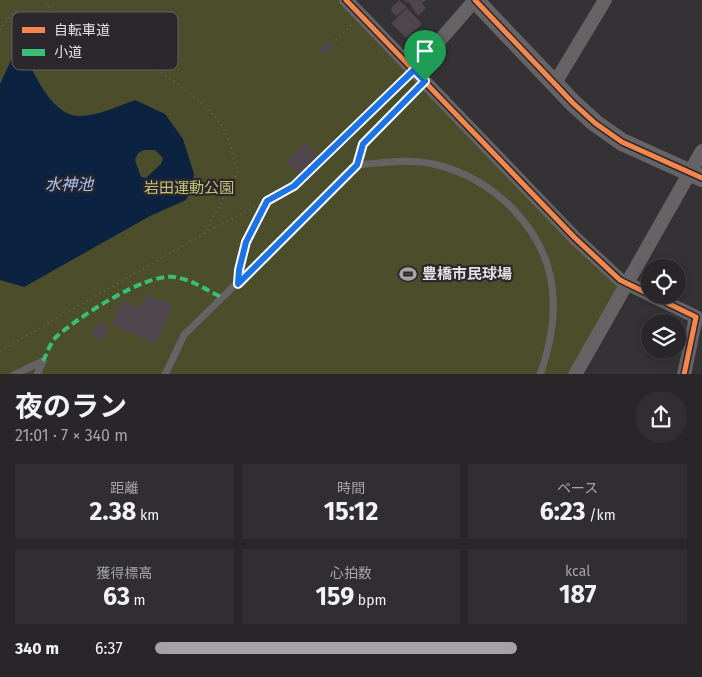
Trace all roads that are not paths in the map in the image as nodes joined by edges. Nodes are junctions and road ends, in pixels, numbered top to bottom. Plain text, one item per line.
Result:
1 (346, 0) edge
2 (475, 0) edge
3 (604, 0) edge
4 (414, 70) junction
5 (425, 81) junction
6 (555, 83) junction
7 (702, 151) edge
8 (357, 165) junction
9 (696, 175) edge
10 (626, 284) junction
11 (14, 374) edge
12 (37, 374) edge
13 (165, 374) edge
14 (540, 374) edge
15 (575, 374) edge
16 (684, 374) edge

1 - 4 street
2 - 4 street
2 - 6 street
3 - 6 street
4 - 5 street
5 - 8 lane
5 - 10 street
6 - 9 street
7 - 9 street
8 - 13 lane
8 - 14 lane
9 - 10 street
10 - 15 street
10 - 16 street
11 - 12 lane

